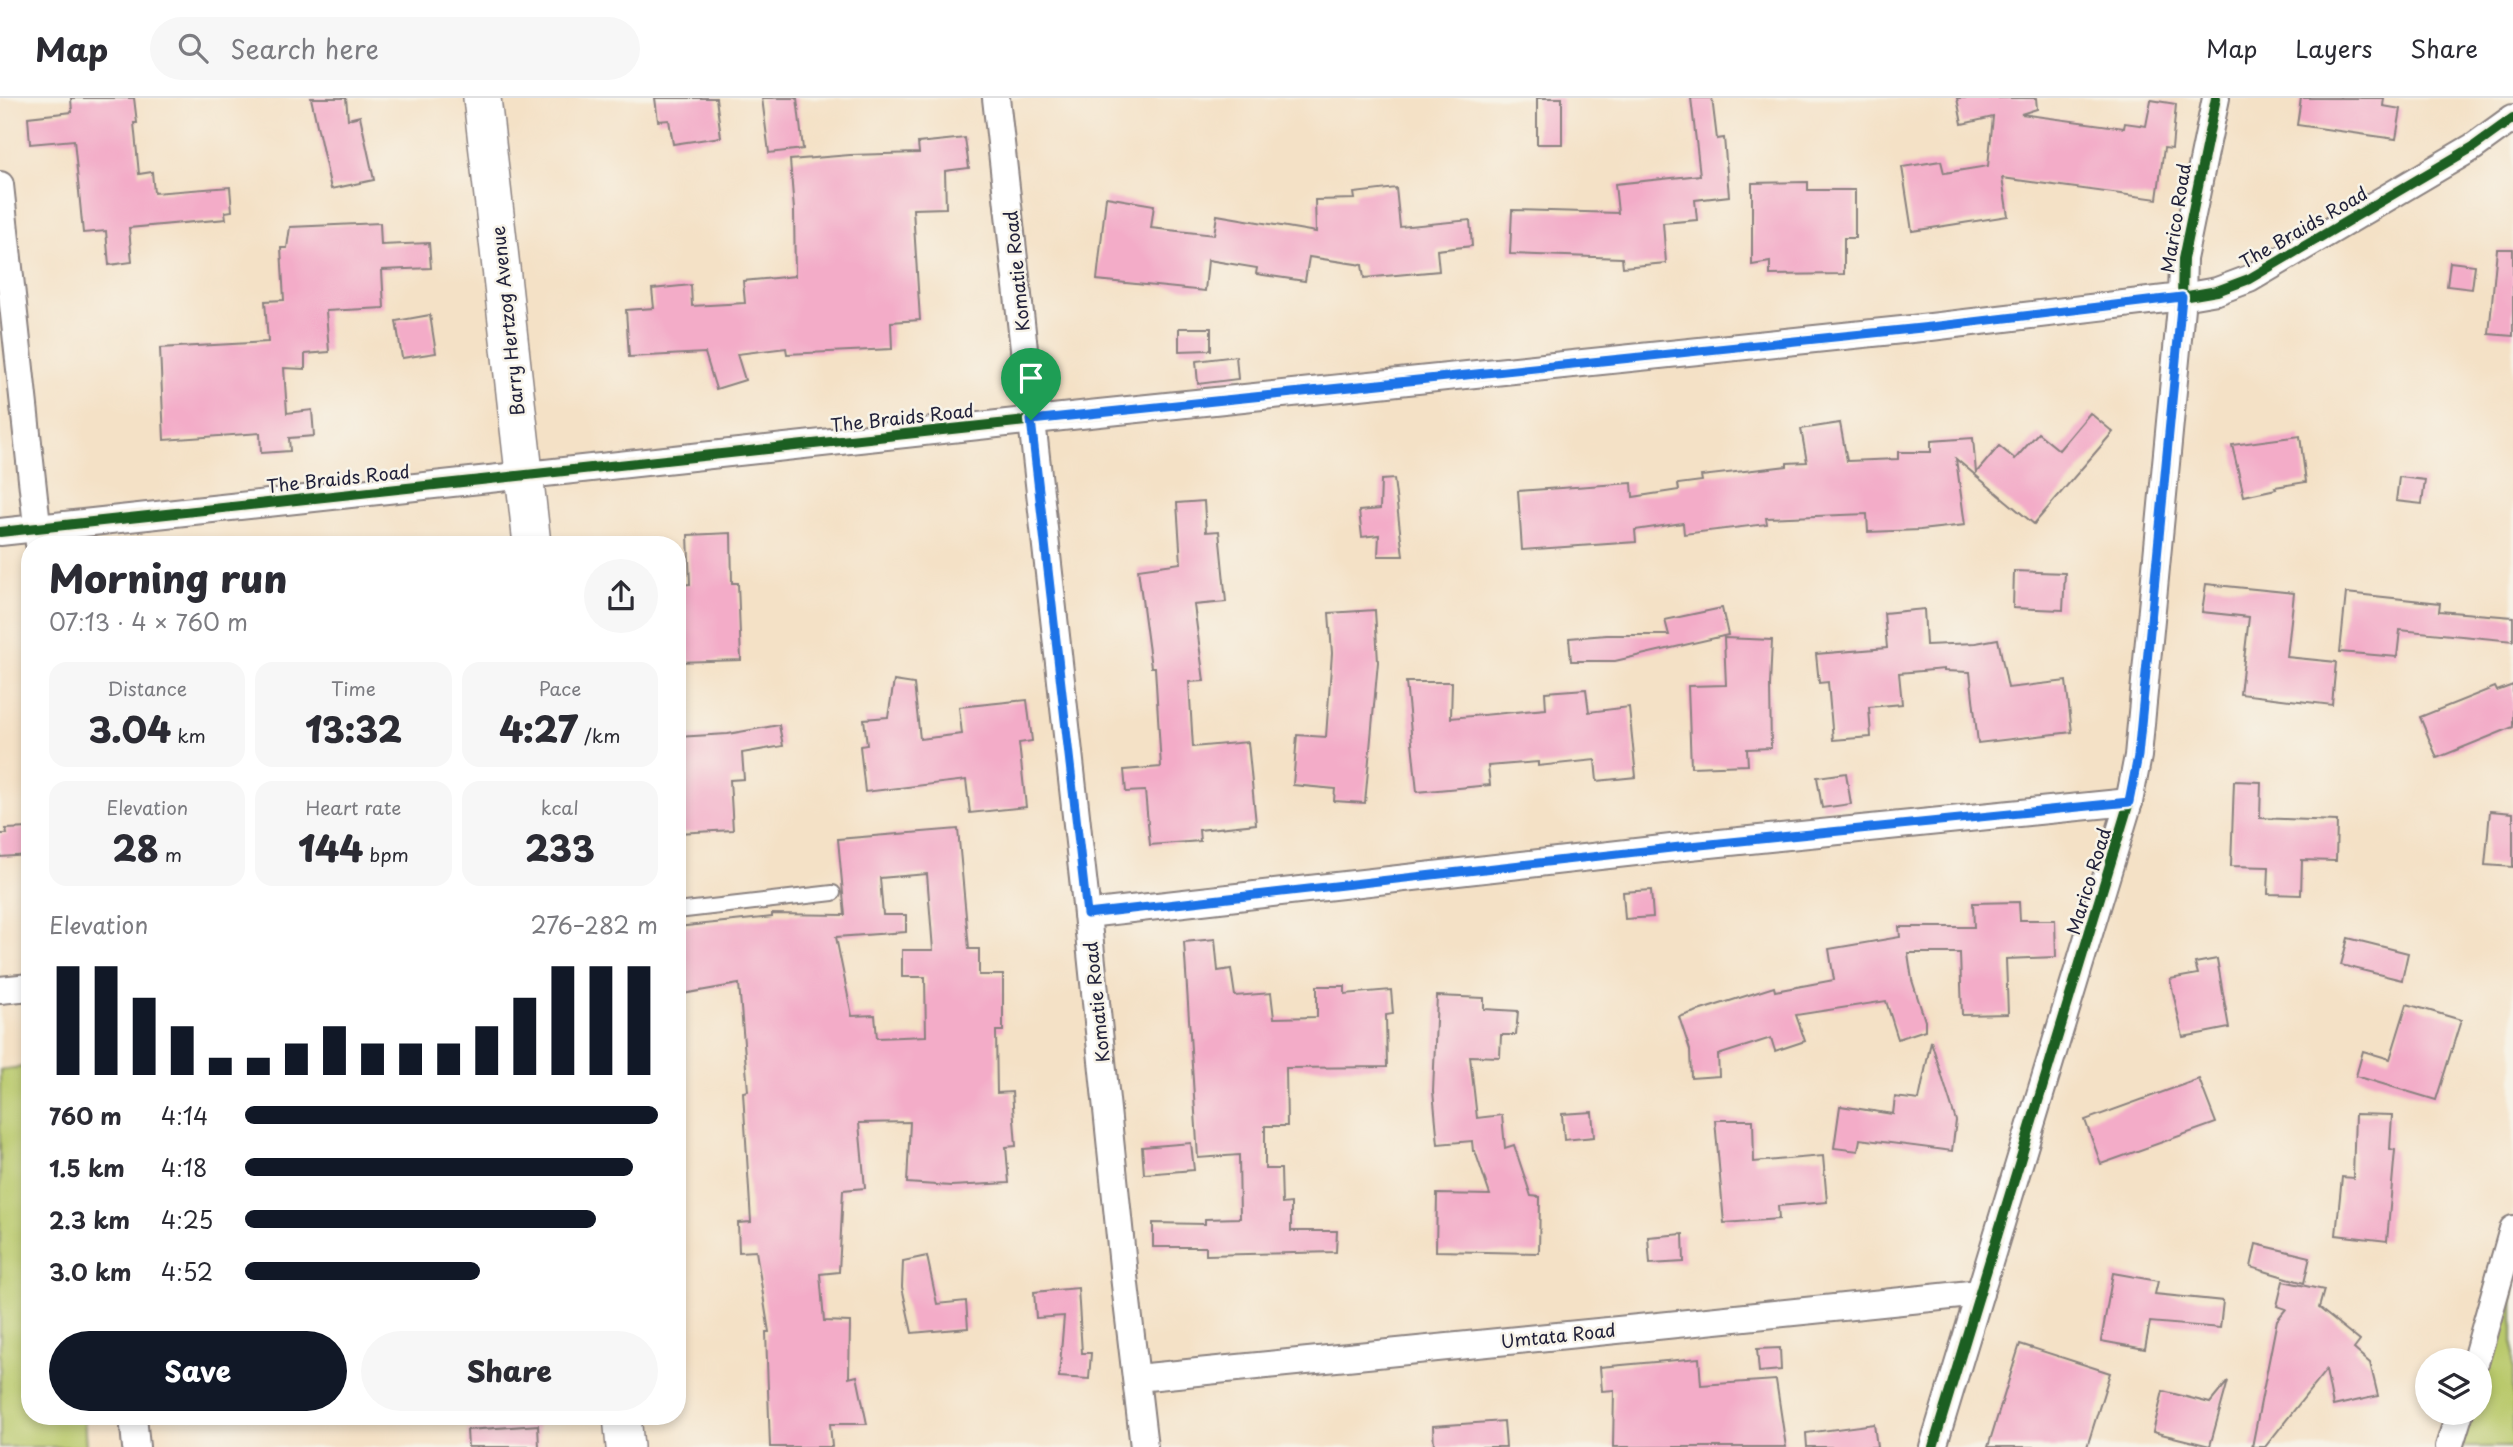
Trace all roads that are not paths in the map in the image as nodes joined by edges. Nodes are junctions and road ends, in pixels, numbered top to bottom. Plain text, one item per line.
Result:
1 (482, 98) edge
2 (996, 98) edge
3 (2216, 98) edge
4 (2513, 118) edge
5 (0, 185) edge
6 (2182, 297) junction
7 (1031, 420) junction
8 (525, 476) junction
9 (0, 532) edge
10 (38, 536) edge
11 (531, 536) edge
12 (2129, 802) junction
13 (833, 893) dead end
14 (686, 910) edge
15 (1087, 914) junction
16 (21, 988) edge
17 (0, 990) edge
18 (2513, 1229) edge
19 (1980, 1293) junction
20 (2479, 1348) edge
21 (1137, 1378) junction
22 (134, 1425) edge
23 (623, 1425) edge
24 (2456, 1425) edge
25 (136, 1447) edge
26 (625, 1447) edge
27 (1144, 1447) edge
28 (1933, 1447) edge
29 (2449, 1447) edge

1 - 8 main road, Barry Hertzog Avenue
2 - 7 street, Komatie Road
3 - 6 street, Marico Road
4 - 6 street, The Braids Road
5 - 10 street
6 - 7 street, The Braids Road
6 - 12 street, Marico Road
7 - 8 street, The Braids Road
7 - 15 street, Komatie Road
8 - 10 street, The Braids Road
8 - 11 main road, Barry Hertzog Avenue
9 - 10 street, The Braids Road
12 - 15 street
12 - 19 street, Marico Road
13 - 14 lane
15 - 21 street, Komatie Road
16 - 17 street
18 - 20 street
19 - 21 street, Umtata Road
19 - 28 street, Marico Road
21 - 27 street, Komatie Road
22 - 25 street
23 - 26 main road
24 - 29 street

